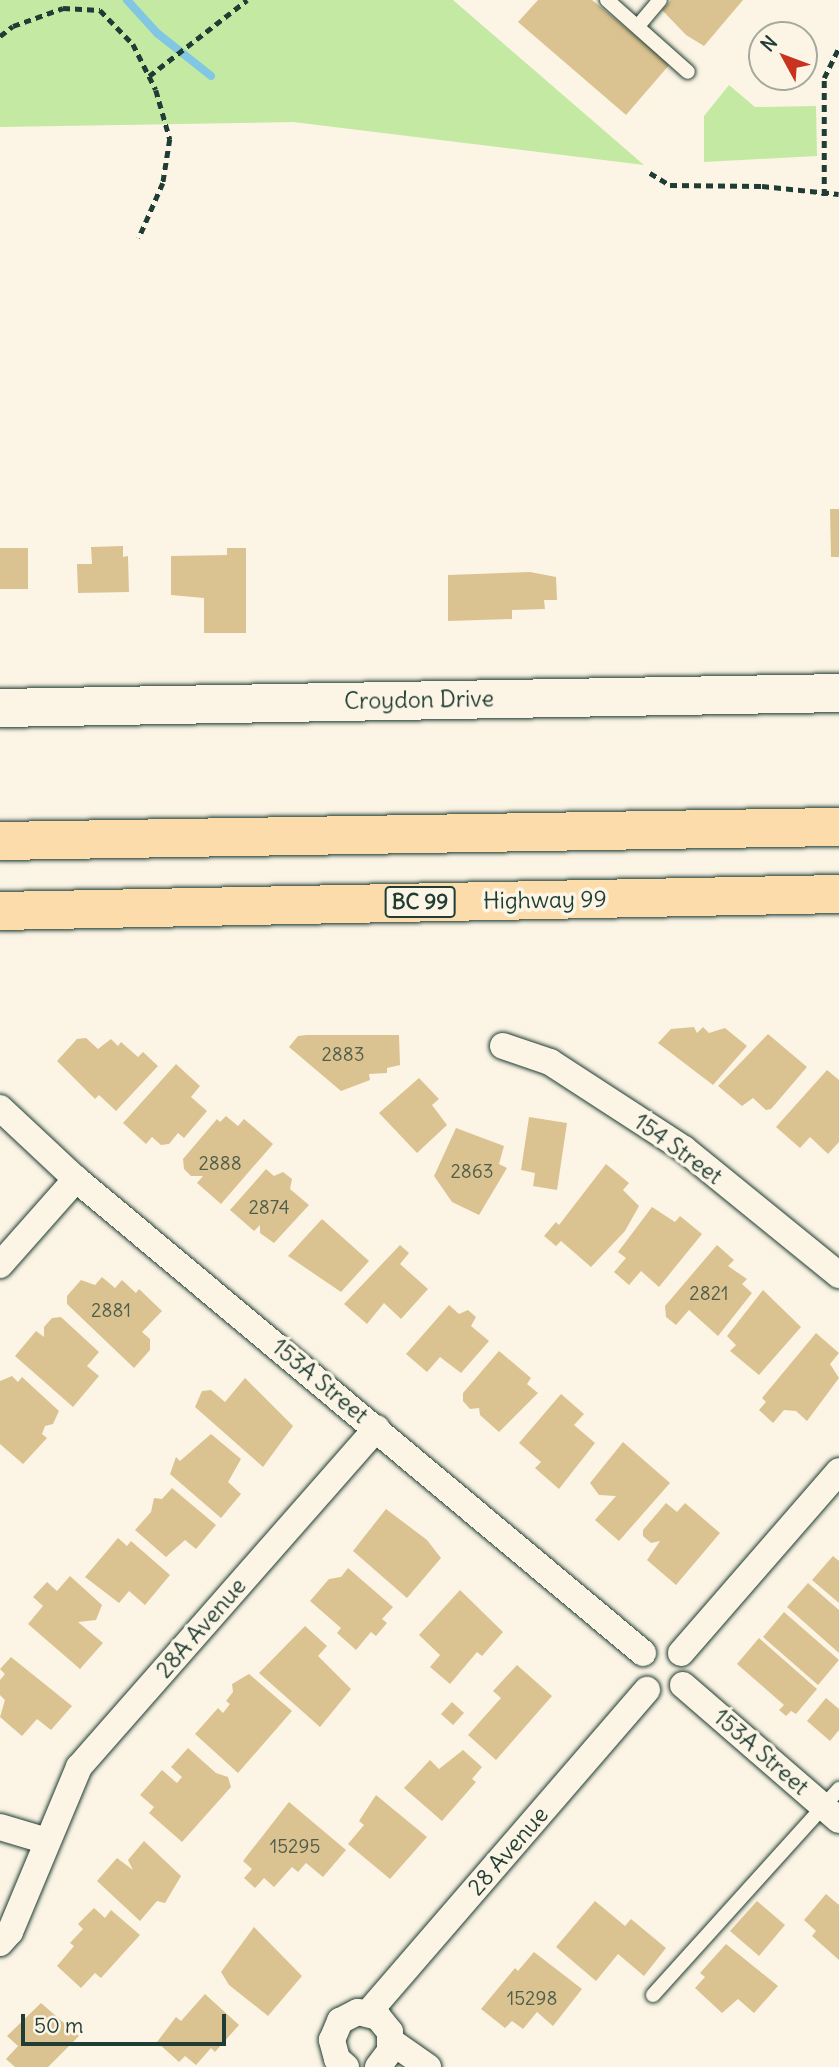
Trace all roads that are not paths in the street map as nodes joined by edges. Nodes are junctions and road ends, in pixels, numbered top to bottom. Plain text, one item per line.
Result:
1 (607, 0) edge
2 (660, 0) edge
3 (638, 26) junction
4 (688, 72) dead end
5 (839, 693) edge
6 (0, 708) edge
7 (839, 827) edge
8 (0, 841) edge
9 (839, 894) edge
10 (0, 911) edge
11 (503, 1046) dead end
12 (0, 1108) edge
13 (76, 1179) junction
14 (0, 1265) edge
15 (839, 1275) edge
16 (377, 1428) junction
17 (839, 1471) edge
18 (643, 1653) junction
19 (681, 1653) junction
20 (683, 1685) junction
21 (647, 1690) junction
22 (834, 1806) edge
23 (0, 1827) edge
24 (47, 1841) junction
25 (0, 1943) edge
26 (653, 1995) dead end
27 (368, 2013) junction
28 (392, 2042) junction
29 (332, 2061) edge
30 (378, 2067) edge
31 (428, 2067) edge

1 - 3 lane
2 - 3 lane
3 - 4 lane
5 - 6 street, Croydon Drive
7 - 8 highway
9 - 10 highway, Highway 99 / BC 99
11 - 15 street, 154 Street
12 - 13 street, 153A Street
13 - 14 street
13 - 16 street, 153A Street
16 - 18 street, 153A Street
16 - 24 street, 28A Avenue
17 - 19 street
18 - 19 street
18 - 21 street
19 - 20 street
20 - 21 street
20 - 22 street, 153A Street
21 - 27 street, 28 Avenue
22 - 26 lane
23 - 24 street
24 - 25 street, 28A Avenue
27 - 28 street
27 - 29 street
28 - 30 street
28 - 31 street

